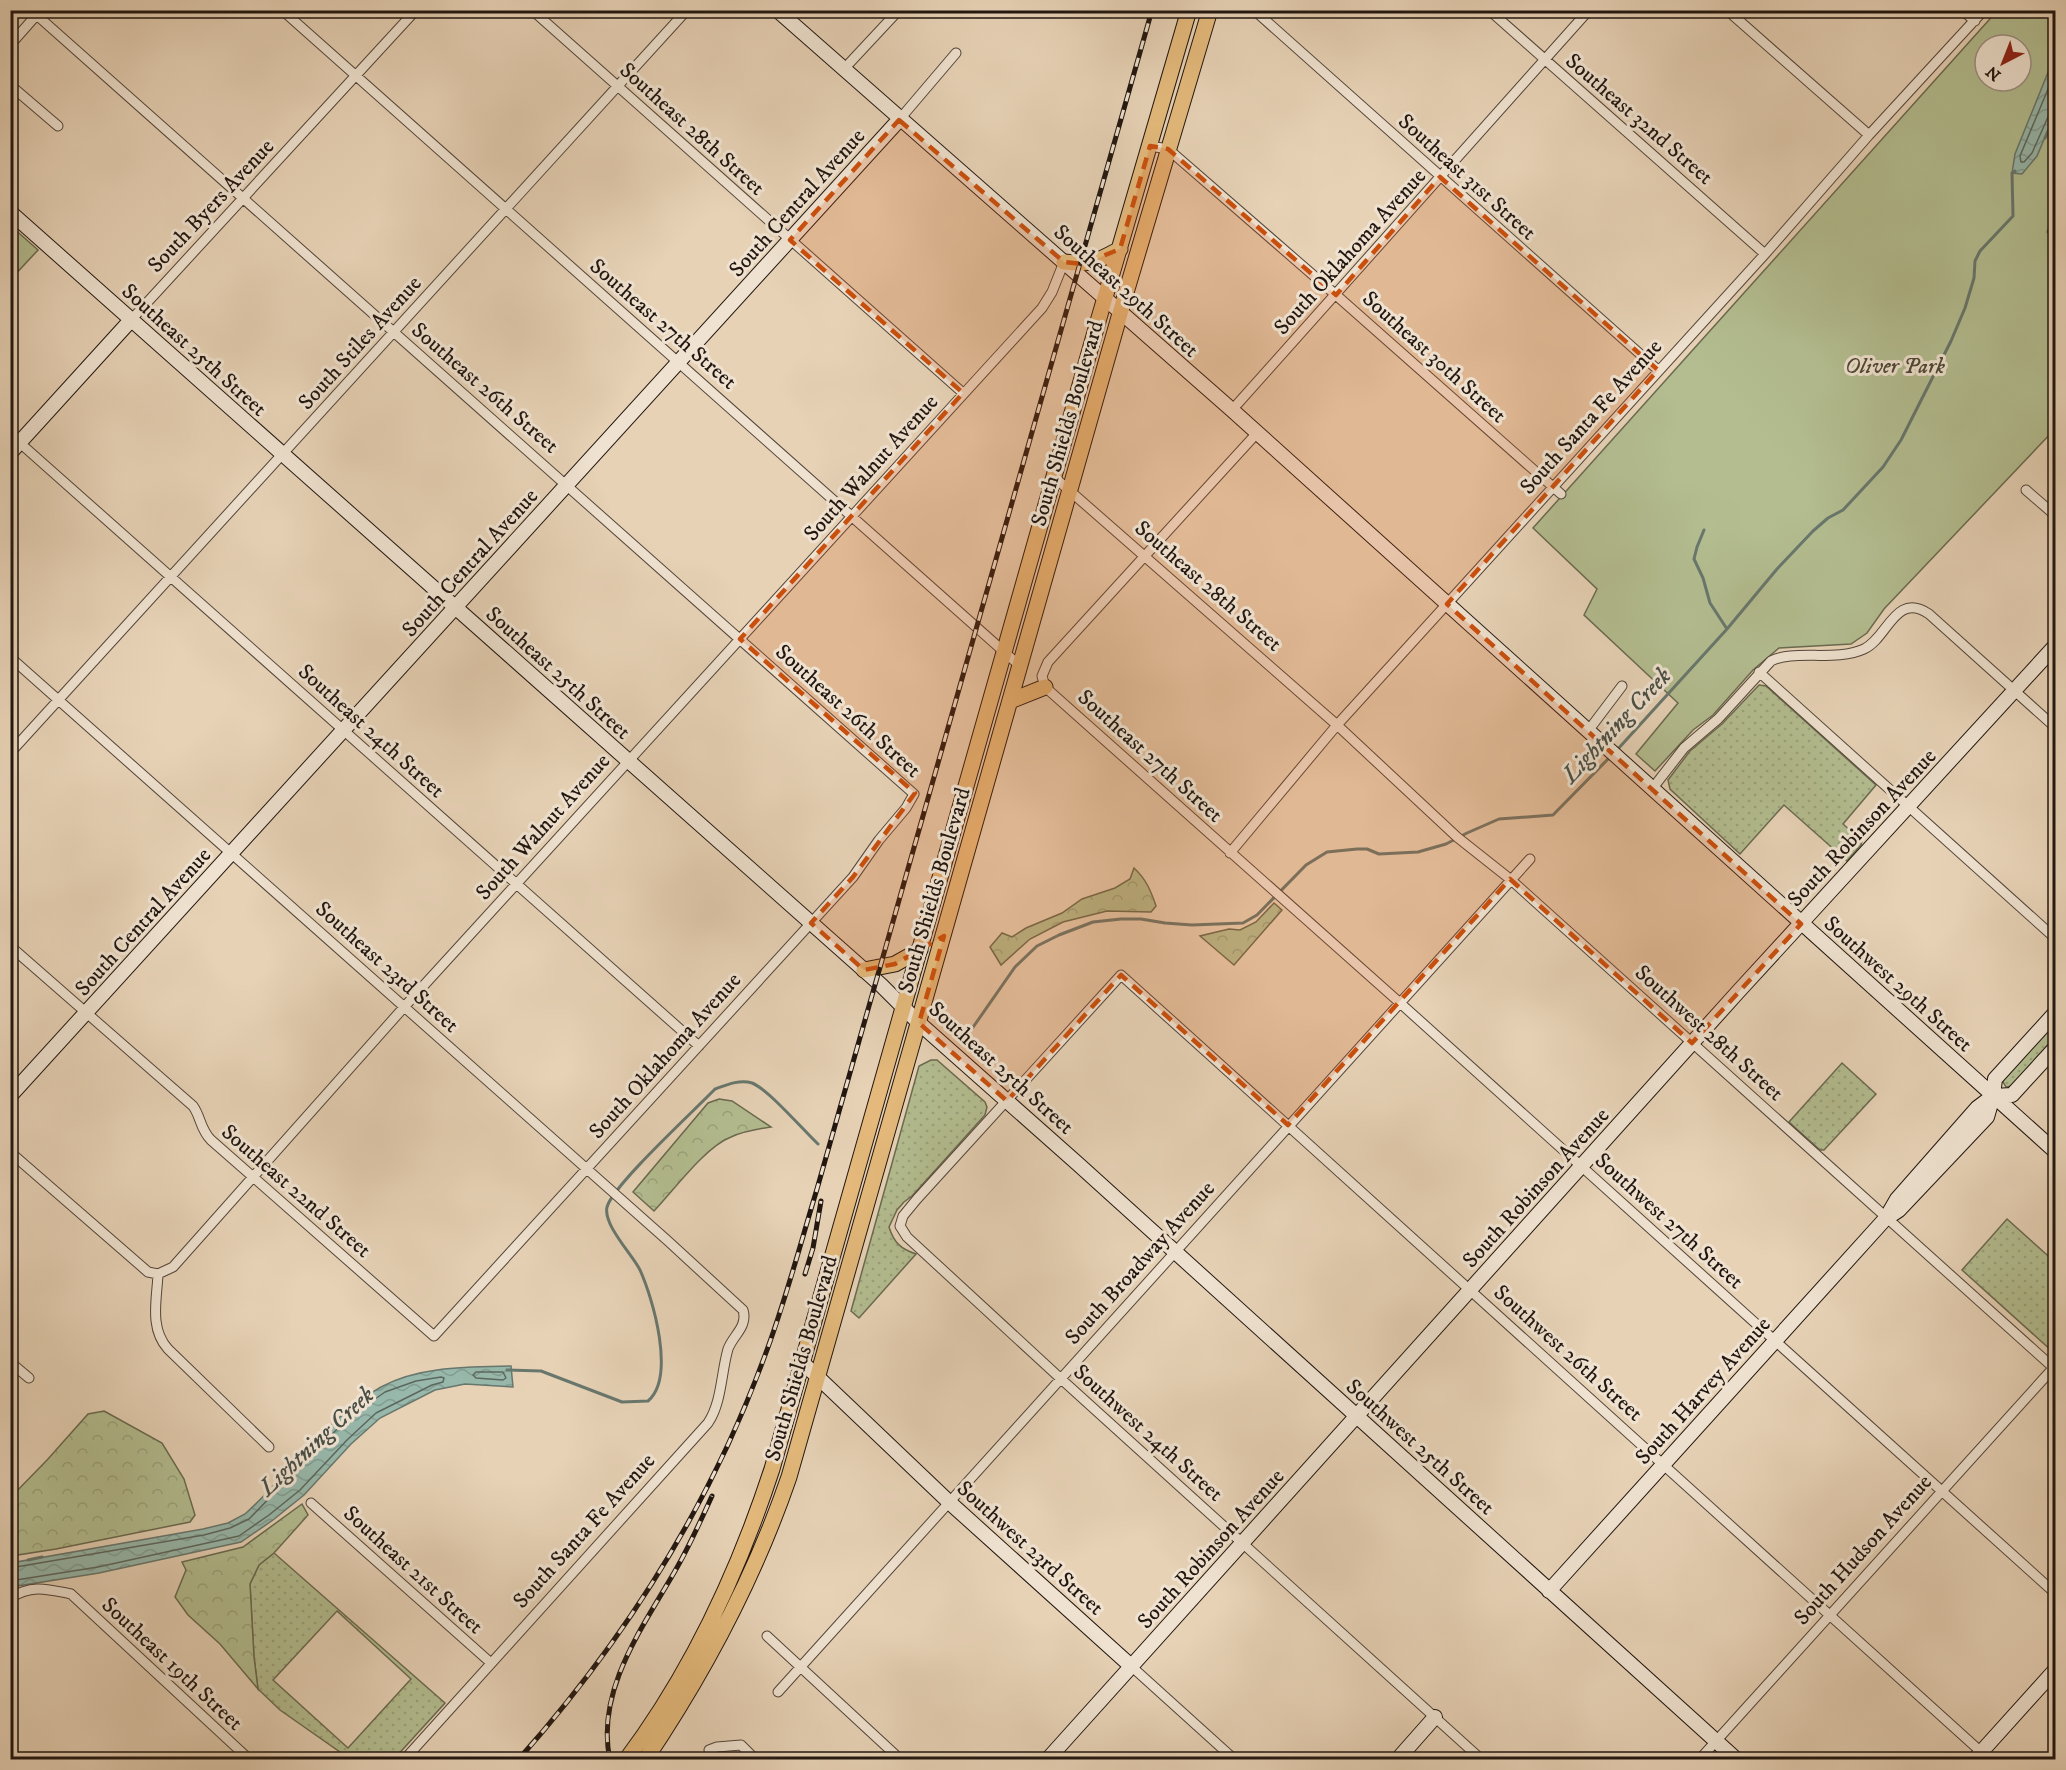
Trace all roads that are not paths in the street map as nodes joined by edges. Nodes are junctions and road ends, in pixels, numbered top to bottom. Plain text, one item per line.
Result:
1 (282, 10) edge
2 (416, 10) edge
3 (532, 10) edge
4 (687, 10) edge
5 (777, 10) edge
6 (899, 10) edge
7 (1189, 10) edge
8 (1210, 10) edge
9 (1254, 10) edge
10 (1489, 10) edge
11 (1589, 10) edge
12 (1727, 10) edge
13 (1962, 10) edge
14 (1984, 10) edge
15 (36, 12) edge
16 (1975, 21) junction
17 (10, 45) edge
18 (956, 53) dead end
19 (1545, 61) junction
20 (843, 70) junction
21 (357, 76) junction
22 (10, 84) edge
23 (618, 87) junction
24 (899, 120) junction
25 (58, 126) dead end
26 (1869, 135) junction
27 (1150, 146) junction
28 (1168, 149) junction
29 (1440, 177) junction
30 (244, 199) junction
31 (506, 209) junction
32 (10, 213) edge
33 (790, 240) junction
34 (1120, 249) junction
35 (1765, 254) junction
36 (1064, 261) junction
37 (1336, 295) junction
38 (1105, 297) junction
39 (1121, 312) junction
40 (131, 320) junction
41 (394, 332) junction
42 (679, 362) junction
43 (1658, 370) junction
44 (963, 393) junction
45 (1232, 410) junction
46 (1257, 433) junction
47 (15, 448) edge
48 (283, 455) junction
49 (1054, 477) junction
50 (567, 485) junction
51 (1553, 487) junction
52 (2026, 490) dead end
53 (1071, 491) junction
54 (1561, 494) dead end
55 (852, 516) junction
56 (2055, 516) edge
57 (1146, 556) junction
58 (171, 577) junction
59 (1447, 604) junction
60 (455, 608) junction
61 (740, 639) junction
62 (2055, 645) edge
63 (1005, 653) junction
64 (10, 657) edge
65 (1020, 666) junction
66 (1759, 672) junction
67 (1622, 686) dead end
68 (1045, 687) junction
69 (2014, 691) junction
70 (58, 699) junction
71 (1010, 700) junction
72 (1337, 724) junction
73 (2055, 728) edge
74 (344, 731) junction
75 (1592, 735) junction
76 (10, 753) edge
77 (628, 762) junction
78 (1652, 789) junction
79 (914, 794) joint
80 (1909, 807) junction
81 (950, 843) junction
82 (969, 848) junction
83 (1230, 852) junction
84 (232, 853) junction
85 (1530, 859) dead end
86 (1510, 879) junction
87 (516, 884) junction
88 (811, 923) junction
89 (1801, 924) junction
90 (2055, 939) edge
91 (10, 946) edge
92 (920, 950) junction
93 (864, 970) junction
94 (1399, 1002) junction
95 (405, 1006) junction
96 (905, 1006) junction
97 (86, 1012) junction
98 (2055, 1012) edge
99 (919, 1023) junction
100 (1692, 1043) junction
101 (699, 1046) junction
102 (2055, 1047) edge
103 (10, 1096) edge
104 (1993, 1096) junction
105 (1006, 1101) junction
106 (1288, 1125) junction
107 (10, 1152) edge
108 (2055, 1152) edge
109 (1078, 1164) joint
110 (1581, 1166) junction
111 (586, 1169) junction
112 (253, 1177) junction
113 (1886, 1218) junction
114 (1174, 1251) junction
115 (158, 1274) junction
116 (1471, 1290) junction
117 (739, 1305) joint
118 (434, 1336) joint
119 (1775, 1341) junction
120 (10, 1362) edge
121 (803, 1363) junction
122 (2055, 1368) edge
123 (29, 1378) dead end
124 (818, 1378) junction
125 (1060, 1378) junction
126 (1357, 1417) junction
127 (269, 1447) dead end
128 (1663, 1464) junction
129 (1941, 1491) junction
130 (949, 1502) junction
131 (311, 1503) dead end
132 (1243, 1543) junction
133 (1549, 1591) junction
134 (2055, 1594) edge
135 (10, 1598) edge
136 (1828, 1615) junction
137 (767, 1636) dead end
138 (491, 1663) junction
139 (1131, 1666) junction
140 (799, 1667) junction
141 (2055, 1670) edge
142 (778, 1692) dead end
143 (1435, 1717) junction
144 (1716, 1741) junction
145 (709, 1750) dead end
146 (1982, 1757) edge
147 (250, 1760) edge
148 (404, 1760) edge
149 (626, 1760) edge
150 (645, 1760) edge
151 (756, 1760) edge
152 (901, 1760) edge
153 (1047, 1760) edge
154 (1235, 1760) edge
155 (1397, 1760) edge
156 (1482, 1760) edge
157 (1699, 1760) edge
158 (1737, 1760) edge

1 - 21 street, Southeast 27th Street
2 - 21 street, South Byers Avenue
3 - 23 street, Southeast 28th Street
4 - 23 street, South Stiles Avenue
5 - 20 main road, Southeast 29th Street
6 - 20 street
7 - 27 main road, South Shields Boulevard
8 - 28 main road, South Shields Boulevard
9 - 29 street, Southeast 31st Street
10 - 19 street, Southeast 32nd Street
11 - 19 street, South Oklahoma Avenue
12 - 26 street
13 - 16 street
14 - 16 street, South Santa Fe Avenue
15 - 17 street
15 - 30 street, Southeast 26th Street
16 - 26 street, South Santa Fe Avenue
18 - 24 street, South Central Avenue
19 - 29 street, South Oklahoma Avenue
19 - 35 street, Southeast 32nd Street
20 - 24 main road, Southeast 29th Street
21 - 30 street, South Byers Avenue
21 - 31 street, Southeast 27th Street
22 - 25 street
23 - 31 street, South Stiles Avenue
23 - 33 street, Southeast 28th Street
24 - 33 main road, South Central Avenue
24 - 36 main road, Southeast 29th Street
26 - 35 street, South Santa Fe Avenue
27 - 28 street
27 - 34 main road, South Shields Boulevard
28 - 37 street, Southeast 30th Street
28 - 39 main road, South Shields Boulevard
29 - 37 street, South Oklahoma Avenue
29 - 43 street, Southeast 31st Street
30 - 40 street, South Byers Avenue
30 - 41 street, Southeast 26th Street
31 - 41 street, South Stiles Avenue
31 - 42 street, Southeast 27th Street
32 - 40 main road, Southeast 25th Street
33 - 42 main road, South Central Avenue
33 - 44 street, Southeast 28th Street
34 - 36 main road
34 - 38 main road, South Shields Boulevard
35 - 43 street, South Santa Fe Avenue
36 - 38 main road, Southeast 29th Street
36 - 44 street, South Walnut Avenue
37 - 45 street, South Oklahoma Avenue
37 - 51 street, Southeast 30th Street
38 - 39 main road, Southeast 29th Street
38 - 49 main road, South Shields Boulevard
39 - 45 main road, Southeast 29th Street
39 - 53 main road, South Shields Boulevard
40 - 47 main road, South Byers Avenue
40 - 48 main road, Southeast 25th Street
41 - 48 street, South Stiles Avenue
41 - 50 street, Southeast 26th Street
42 - 50 main road, South Central Avenue
42 - 55 street, Southeast 27th Street
43 - 51 street, South Santa Fe Avenue
44 - 55 street, South Walnut Avenue
45 - 46 main road, Southeast 29th Street
46 - 57 street
46 - 59 main road, Southeast 29th Street
47 - 58 street, Southeast 24th Street
48 - 58 street, South Stiles Avenue
48 - 60 main road, Southeast 25th Street
49 - 53 street, Southeast 28th Street
49 - 63 main road, South Shields Boulevard
50 - 60 main road, South Central Avenue
50 - 61 street, Southeast 26th Street
51 - 54 street, Southeast 30th Street
51 - 59 street, South Santa Fe Avenue
52 - 56 street
53 - 57 street, Southeast 28th Street
53 - 65 main road, South Shields Boulevard
55 - 61 street, South Walnut Avenue
55 - 63 street, Southeast 27th Street
57 - 68 street
57 - 72 street, Southeast 28th Street
58 - 70 street, South Stiles Avenue
58 - 74 street, Southeast 24th Street
59 - 72 street, South Santa Fe Avenue
59 - 75 main road, Southwest 29th Street
60 - 74 main road, South Central Avenue
60 - 77 main road, Southeast 25th Street
61 - 77 street, South Walnut Avenue
61 - 79 street, Southeast 26th Street
62 - 69 main road, South Robinson Avenue
63 - 65 street, Southeast 27th Street
63 - 81 main road, South Shields Boulevard
64 - 70 street, Southeast 23rd Street
65 - 71 main road, South Shields Boulevard
66 - 69 street
66 - 78 street
66 - 80 street
67 - 75 street
68 - 71 main road
68 - 83 street, Southeast 27th Street
69 - 73 street
69 - 80 main road, South Robinson Avenue
70 - 76 street, South Stiles Avenue
70 - 84 street, Southeast 23rd Street
71 - 82 main road, South Shields Boulevard
72 - 83 street, South Santa Fe Avenue
72 - 86 street, Southwest 28th Street
74 - 84 main road, South Central Avenue
74 - 87 street, Southeast 24th Street
75 - 78 main road, Southwest 29th Street
77 - 87 street, South Walnut Avenue
77 - 88 main road, Southeast 25th Street
78 - 89 main road, Southwest 29th Street
79 - 88 street, South Oklahoma Avenue
80 - 89 main road, South Robinson Avenue
80 - 90 street
81 - 82 main road
81 - 92 main road, South Shields Boulevard
82 - 99 main road, South Shields Boulevard
83 - 94 street, Southwest 27th Street
84 - 95 street, Southeast 23rd Street
84 - 97 main road, South Central Avenue
85 - 86 street, South Broadway Avenue
86 - 94 street, South Broadway Avenue
86 - 100 street, Southwest 28th Street
87 - 95 street, South Walnut Avenue
87 - 101 street, Southeast 24th Street
88 - 93 main road, Southeast 25th Street
88 - 101 street, South Oklahoma Avenue
89 - 100 main road, South Robinson Avenue
89 - 104 main road, Southwest 29th Street
91 - 97 street, Southeast 22nd Street
92 - 93 main road
92 - 96 main road, South Shields Boulevard
93 - 96 main road, Southeast 25th Street
94 - 106 street, South Broadway Avenue
94 - 110 street, Southwest 27th Street
95 - 111 street, Southeast 23rd Street
95 - 112 street, South Walnut Avenue
96 - 99 main road, Southeast 25th Street
96 - 121 main road, South Shields Boulevard
97 - 103 main road, South Central Avenue
97 - 112 street, Southeast 22nd Street
98 - 104 main road, South Harvey Avenue
99 - 105 main road, Southeast 25th Street
99 - 124 main road, South Shields Boulevard
100 - 110 main road, South Robinson Avenue
100 - 113 street, Southwest 28th Street
101 - 111 street, South Oklahoma Avenue
102 - 104 main road
104 - 108 main road, Southwest 29th Street
104 - 113 main road, South Harvey Avenue
105 - 106 street, Southwest 26th Street
105 - 109 main road, Southeast 25th Street
105 - 125 street, Southwest 24th Street
106 - 114 street, South Broadway Avenue
106 - 116 street, Southwest 26th Street
107 - 115 street
109 - 114 main road, Southwest 25th Street
110 - 116 main road, South Robinson Avenue
110 - 119 street, Southwest 27th Street
111 - 117 street, Southeast 23rd Street
111 - 118 street, South Oklahoma Avenue
112 - 115 street, South Walnut Avenue
112 - 118 street, Southeast 22nd Street
113 - 119 main road, South Harvey Avenue
113 - 122 street, Southwest 28th Street
114 - 125 street, South Broadway Avenue
114 - 126 main road, Southwest 25th Street
115 - 127 street
116 - 126 main road, South Robinson Avenue
116 - 128 street, Southwest 26th Street
117 - 138 street, South Santa Fe Avenue
119 - 128 main road, South Harvey Avenue
119 - 129 street, Southwest 27th Street
120 - 123 street
121 - 124 main road, Southwest 23rd Street
121 - 149 main road, South Shields Boulevard
122 - 129 street, South Hudson Avenue
124 - 130 main road, Southwest 23rd Street
124 - 150 main road, South Shields Boulevard
125 - 130 street, South Broadway Avenue
125 - 132 street, Southwest 24th Street
126 - 132 main road, South Robinson Avenue
126 - 133 main road, Southwest 25th Street
128 - 133 main road, South Harvey Avenue
128 - 136 street, Southwest 26th Street
129 - 134 street, Southwest 27th Street
129 - 136 street, South Hudson Avenue
130 - 139 main road, Southwest 23rd Street
130 - 140 street, South Broadway Avenue
131 - 138 street, Southeast 21st Street
132 - 139 main road, South Robinson Avenue
132 - 143 street, Southwest 24th Street
133 - 144 main road, Southwest 25th Street
135 - 147 street, Southeast 19th Street
136 - 144 street, South Hudson Avenue
136 - 146 street, Southwest 26th Street
137 - 140 street
138 - 148 street, South Santa Fe Avenue
139 - 153 main road, South Robinson Avenue
139 - 154 street, Southwest 23rd Street
140 - 142 street, South Broadway Avenue
140 - 152 street
141 - 146 main road
143 - 155 main road
143 - 156 street, Southwest 24th Street
144 - 157 street, South Hudson Avenue
144 - 158 main road, Southwest 25th Street
145 - 151 street

